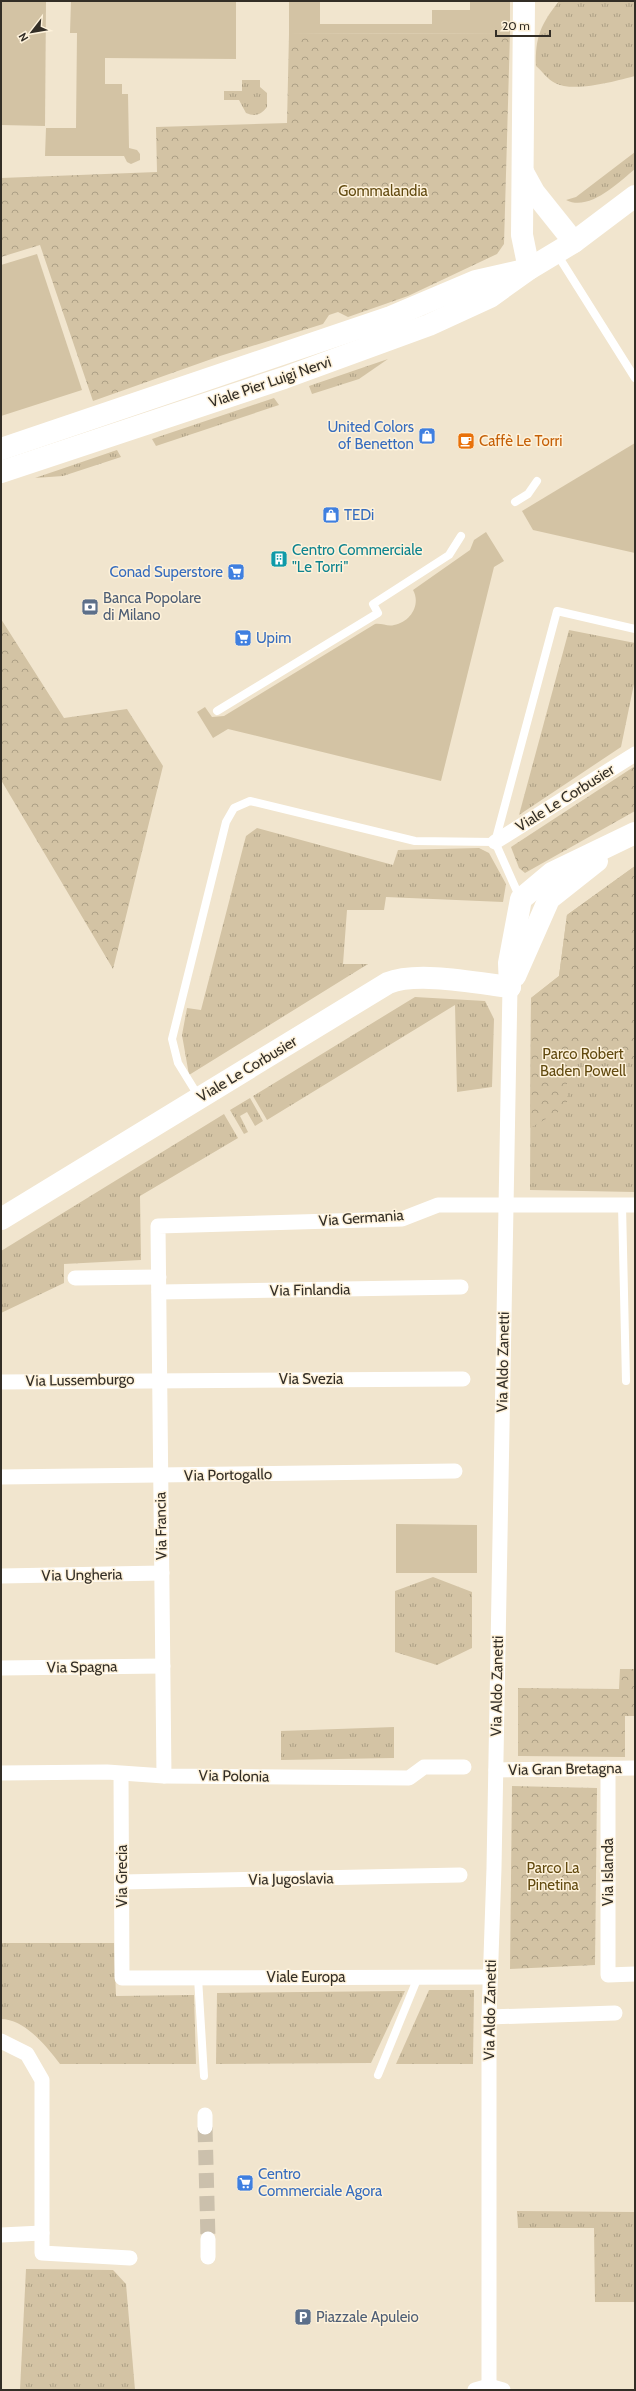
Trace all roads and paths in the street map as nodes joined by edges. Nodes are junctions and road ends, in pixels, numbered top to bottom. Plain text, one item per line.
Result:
1 (524, 1) edge
2 (523, 172) junction
3 (635, 196) edge
4 (565, 247) junction
5 (529, 269) junction
6 (635, 378) edge
7 (1, 449) edge
8 (1, 472) edge
9 (537, 481) dead end
10 (515, 502) dead end
11 (461, 536) dead end
12 (635, 629) edge
13 (218, 711) dead end
14 (635, 754) edge
15 (627, 838) edge
16 (495, 842) junction
17 (521, 899) junction
18 (510, 987) junction
19 (199, 1098) junction
20 (506, 1204) junction
21 (629, 1205) edge
22 (1, 1219) edge
23 (158, 1226) joint
24 (75, 1278) dead end
25 (159, 1285) junction
26 (461, 1287) dead end
27 (160, 1379) junction
28 (463, 1379) dead end
29 (626, 1381) dead end
30 (1, 1382) edge
31 (454, 1471) dead end
32 (161, 1476) junction
33 (1, 1477) edge
34 (162, 1573) junction
35 (1, 1576) edge
36 (163, 1666) junction
37 (1, 1668) edge
38 (464, 1768) dead end
39 (608, 1768) junction
40 (635, 1768) edge
41 (496, 1770) junction
42 (1, 1773) edge
43 (121, 1774) junction
44 (164, 1776) junction
45 (460, 1875) dead end
46 (122, 1882) junction
47 (635, 1974) edge
48 (418, 1977) junction
49 (490, 1977) junction
50 (122, 1978) joint
51 (198, 1978) junction
52 (615, 2013) dead end
53 (489, 2017) junction
54 (1, 2041) edge
55 (378, 2075) dead end
56 (204, 2076) dead end
57 (42, 2233) junction
58 (1, 2235) edge
59 (208, 2239) tunnel mouth
60 (208, 2257) dead end
61 (130, 2258) dead end
62 (482, 2388) edge
63 (503, 2390) edge

1 - 2 street
2 - 4 street
2 - 5 street
3 - 4 street, Viale Pier Luigi Nervi
4 - 5 street, Viale Pier Luigi Nervi
4 - 6 lane
5 - 7 street, Viale Pier Luigi Nervi
5 - 8 street, Viale Pier Luigi Nervi
9 - 10 lane
11 - 13 lane
12 - 16 lane
14 - 16 street, Viale Le Corbusier
15 - 17 street
15 - 18 street
16 - 17 lane
16 - 19 lane
17 - 18 street
18 - 19 street, Viale Le Corbusier
18 - 20 street, Via Aldo Zanetti
19 - 22 street, Viale Le Corbusier
20 - 21 street, Via Germania
20 - 23 street, Via Germania
20 - 41 street, Via Aldo Zanetti
21 - 29 lane
23 - 25 street, Via Francia
24 - 25 street
25 - 26 street, Via Finlandia
25 - 27 street, Via Francia
27 - 28 street, Via Svezia
27 - 30 street, Via Lussemburgo
27 - 32 street, Via Francia
31 - 32 street, Via Portogallo
32 - 33 street, Via Portogallo
32 - 34 street, Via Francia
34 - 35 street, Via Ungheria
34 - 36 street, Via Francia
36 - 37 street, Via Spagna
36 - 44 street, Via Francia
38 - 44 street, Via Polonia
39 - 40 street, Via Gran Bretagna
39 - 41 street, Via Gran Bretagna
39 - 47 street, Via Islanda
41 - 49 street, Via Aldo Zanetti
42 - 43 street, Via Polonia
43 - 44 street, Via Polonia
43 - 46 street, Via Grecia
45 - 46 street, Via Jugoslavia
46 - 50 street, Via Grecia
48 - 49 street, Viale Europa
48 - 51 street, Viale Europa
48 - 55 lane
49 - 53 street, Via Aldo Zanetti
50 - 51 street, Viale Europa
51 - 56 lane
52 - 53 street
53 - 62 street, Via Aldo Zanetti
54 - 57 street
57 - 58 street
57 - 61 street
59 - 60 street
62 - 63 street

